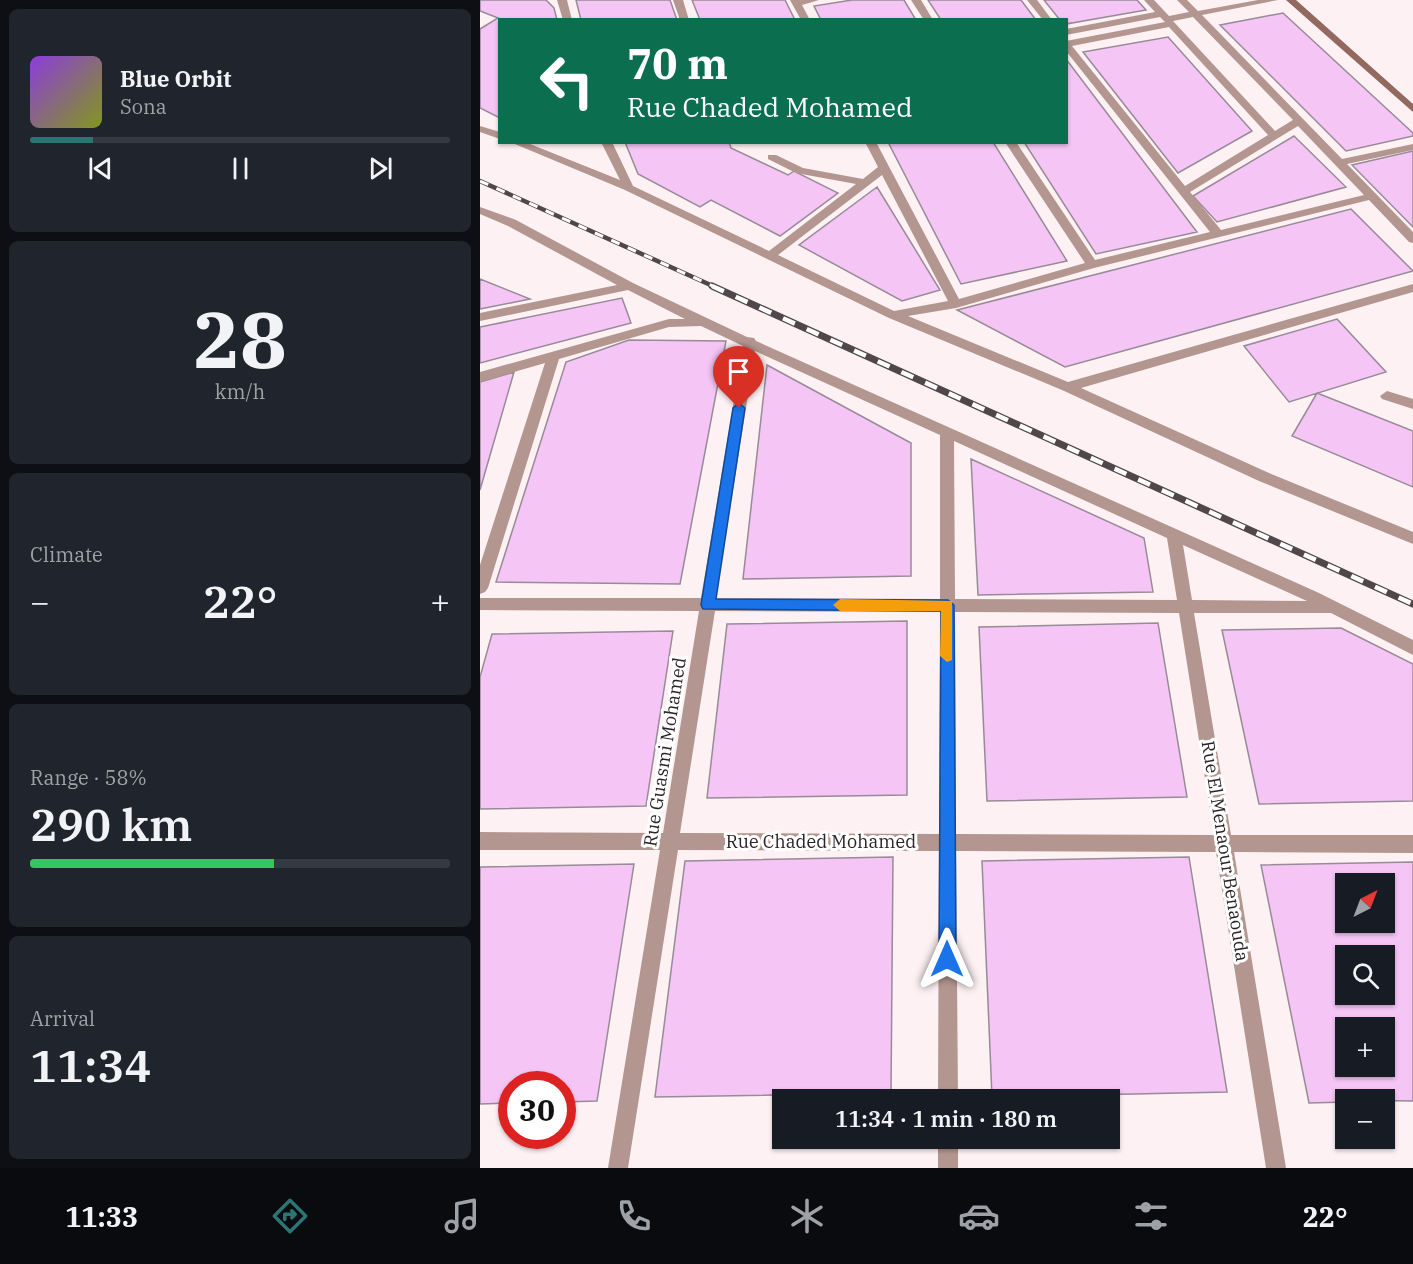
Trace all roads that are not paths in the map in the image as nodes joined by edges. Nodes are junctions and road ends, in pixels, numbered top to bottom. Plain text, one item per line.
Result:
1 (562, 0) edge
2 (678, 0) edge
3 (814, 0) edge
4 (916, 0) edge
5 (1032, 0) edge
6 (1149, 0) edge
7 (1182, 0) edge
8 (1273, 0) edge
9 (1292, 0) edge
10 (796, 1) edge
11 (1196, 14) junction
12 (567, 18) edge
13 (684, 18) edge
14 (805, 18) edge
15 (928, 18) edge
16 (1046, 18) edge
17 (1167, 19) junction
18 (1068, 32) edge
19 (1068, 44) edge
20 (1068, 45) edge
21 (1413, 109) edge
22 (1299, 121) junction
23 (480, 129) edge
24 (498, 135) edge
25 (1275, 137) junction
26 (520, 144) edge
27 (607, 144) edge
28 (871, 144) edge
29 (1011, 144) edge
30 (1413, 147) edge
31 (772, 157) dead end
32 (1339, 163) junction
33 (884, 168) junction
34 (864, 182) junction
35 (629, 188) junction
36 (1184, 191) junction
37 (1372, 196) junction
38 (480, 210) edge
39 (1218, 234) junction
40 (1413, 239) edge
41 (769, 256) junction
42 (1092, 265) junction
43 (629, 286) junction
44 (1413, 288) edge
45 (956, 304) junction
46 (893, 315) junction
47 (480, 317) edge
48 (704, 323) junction
49 (750, 342) junction
50 (553, 357) junction
51 (480, 377) edge
52 (1068, 387) junction
53 (1387, 396) dead end
54 (1413, 404) edge
55 (947, 433) junction
56 (1174, 534) junction
57 (1413, 538) edge
58 (480, 588) edge
59 (480, 604) edge
60 (708, 605) junction
61 (948, 605) junction
62 (1185, 606) junction
63 (1331, 607) junction
64 (1413, 648) edge
65 (480, 841) edge
66 (670, 841) junction
67 (947, 842) junction
68 (1224, 844) junction
69 (1413, 844) edge
70 (948, 1089) edge
71 (948, 1149) edge
72 (618, 1168) edge
73 (948, 1168) edge
74 (1276, 1168) edge

1 - 12 street
2 - 13 street
3 - 10 street
4 - 15 street
5 - 16 street
6 - 17 street
7 - 11 street
8 - 11 street
9 - 21 main road
10 - 14 street
11 - 17 street
11 - 22 street
17 - 18 street
17 - 19 street
17 - 25 street
20 - 36 street
22 - 25 street
22 - 32 street
23 - 24 street
25 - 36 street
26 - 35 street
27 - 35 street
28 - 33 street
29 - 42 street
30 - 32 street
31 - 34 street
32 - 37 street
33 - 34 street
33 - 45 street
34 - 41 street
35 - 41 street
36 - 39 street
37 - 39 street
37 - 40 street
38 - 43 street
39 - 42 street
41 - 46 street
42 - 45 street
43 - 47 street
43 - 48 street
44 - 52 street
45 - 46 street
46 - 52 street
48 - 49 street
48 - 50 street
49 - 55 street
49 - 60 street, Rue Guasmi Mohamed
50 - 51 street
50 - 58 street
52 - 57 street
53 - 54 street
55 - 56 street
55 - 61 street
56 - 62 street, Rue El Menaour Benaouda
56 - 63 street
59 - 60 street
60 - 61 street
60 - 66 street, Rue Guasmi Mohamed
61 - 62 street
61 - 67 street
62 - 63 street
62 - 68 street, Rue El Menaour Benaouda
63 - 64 street
65 - 66 street, Rue Chaded Mohamed
66 - 67 street, Rue Chaded Mohamed
66 - 72 street, Rue Guasmi Mohamed
67 - 68 street, Rue Chaded Mohamed
67 - 70 street
68 - 69 street, Rue Chaded Mohamed
68 - 74 street, Rue El Menaour Benaouda
71 - 73 street

